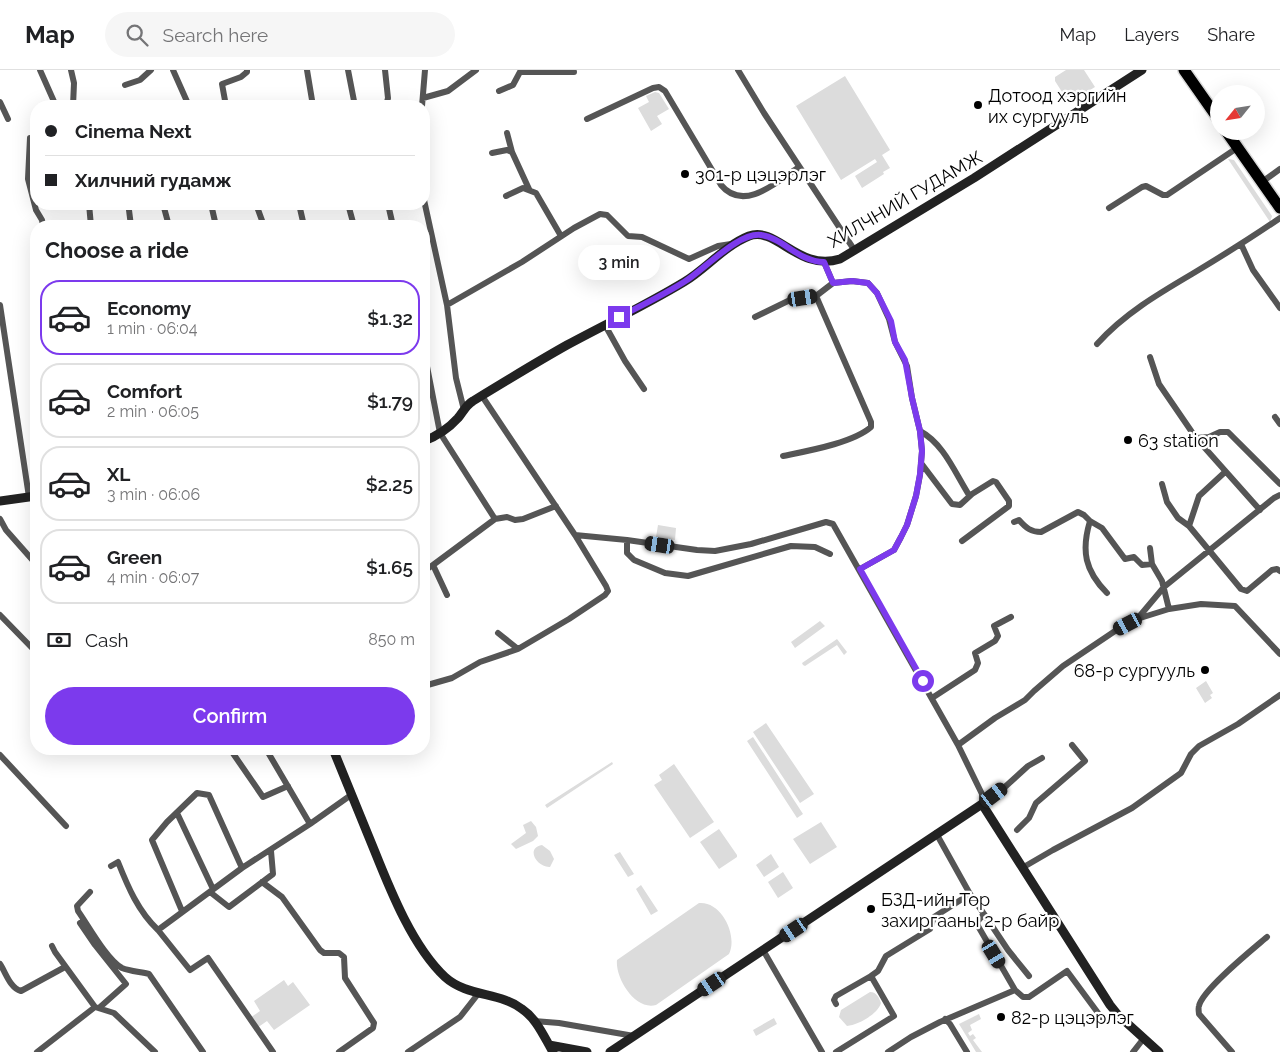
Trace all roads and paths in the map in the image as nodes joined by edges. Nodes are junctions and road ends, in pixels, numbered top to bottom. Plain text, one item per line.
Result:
1 (40, 70) edge
2 (71, 70) edge
3 (151, 70) edge
4 (174, 70) edge
5 (247, 70) edge
6 (306, 70) edge
7 (348, 70) edge
8 (385, 70) edge
9 (425, 70) edge
10 (476, 70) edge
11 (738, 70) edge
12 (1142, 70) edge
13 (1184, 70) edge
14 (521, 71) edge
15 (574, 72) dead end
16 (125, 85) dead end
17 (499, 91) dead end
18 (423, 98) joint
19 (53, 100) edge
20 (73, 100) edge
21 (186, 100) edge
22 (225, 100) edge
23 (312, 100) edge
24 (354, 100) edge
25 (388, 100) edge
26 (0, 102) edge
27 (1210, 107) edge
28 (8, 119) dead end
29 (587, 119) dead end
30 (507, 133) dead end
31 (30, 138) dead end
32 (1232, 140) edge
33 (1238, 148) junction
34 (512, 152) junction
35 (492, 153) dead end
36 (799, 167) junction
37 (1280, 169) edge
38 (1262, 182) junction
39 (30, 187) edge
40 (529, 189) junction
41 (506, 196) dead end
42 (1109, 208) dead end
43 (1280, 208) edge
44 (129, 210) dead end
45 (1280, 218) edge
46 (130, 220) edge
47 (430, 227) edge
48 (561, 236) junction
49 (735, 244) junction
50 (1241, 244) junction
51 (855, 251) junction
52 (824, 262) junction
53 (833, 283) junction
54 (816, 296) junction
55 (0, 305) edge
56 (447, 305) junction
57 (1280, 308) edge
58 (755, 317) dead end
59 (605, 325) junction
60 (1097, 344) dead end
61 (1150, 357) dead end
62 (430, 382) edge
63 (644, 390) dead end
64 (482, 396) junction
65 (464, 410) junction
66 (1275, 417) dead end
67 (1280, 424) edge
68 (920, 431) junction
69 (440, 432) junction
70 (430, 438) edge
71 (1196, 438) junction
72 (783, 456) dead end
73 (921, 463) junction
74 (1225, 472) junction
75 (1162, 484) dead end
76 (1280, 484) edge
77 (30, 485) edge
78 (972, 494) junction
79 (1280, 495) edge
80 (30, 497) edge
81 (0, 501) edge
82 (556, 506) junction
83 (1260, 510) junction
84 (0, 519) edge
85 (495, 519) junction
86 (1090, 521) junction
87 (1014, 522) dead end
88 (1189, 526) junction
89 (575, 535) junction
90 (627, 540) junction
91 (962, 541) dead end
92 (751, 544) junction
93 (1150, 548) dead end
94 (1209, 551) junction
95 (830, 554) dead end
96 (30, 557) edge
97 (748, 559) junction
98 (1152, 564) junction
99 (433, 565) junction
100 (430, 567) edge
101 (860, 569) junction
102 (1280, 571) edge
103 (1164, 587) junction
104 (1107, 593) dead end
105 (447, 595) dead end
106 (1169, 608) junction
107 (0, 615) edge
108 (1011, 617) dead end
109 (1137, 619) junction
110 (498, 634) dead end
111 (30, 646) edge
112 (518, 649) junction
113 (1280, 654) edge
114 (430, 684) edge
115 (1280, 695) edge
116 (932, 698) junction
117 (958, 744) junction
118 (1072, 745) dead end
119 (0, 755) edge
120 (234, 755) edge
121 (270, 755) edge
122 (335, 755) edge
123 (1042, 758) dead end
124 (288, 786) junction
125 (352, 795) junction
126 (982, 804) junction
127 (176, 813) junction
128 (310, 824) junction
129 (66, 826) dead end
130 (1017, 830) dead end
131 (936, 833) junction
132 (271, 850) junction
133 (111, 866) dead end
134 (242, 868) junction
135 (1022, 868) junction
136 (262, 882) junction
137 (211, 890) junction
138 (90, 892) dead end
139 (970, 894) junction
140 (182, 911) junction
141 (984, 914) junction
142 (80, 923) dead end
143 (158, 930) junction
144 (1267, 937) dead end
145 (52, 946) dead end
146 (763, 950) junction
147 (0, 964) edge
148 (66, 967) junction
149 (871, 976) junction
150 (1029, 976) dead end
151 (1015, 990) junction
152 (478, 994) junction
153 (836, 1004) dead end
154 (97, 1007) junction
155 (1118, 1015) junction
156 (945, 1019) junction
157 (534, 1021) junction
158 (636, 1036) junction
159 (1144, 1038) junction
160 (551, 1049) edge
161 (613, 1051) edge
162 (38, 1052) edge
163 (155, 1052) edge
164 (203, 1052) edge
165 (273, 1052) edge
166 (339, 1052) edge
167 (408, 1052) edge
168 (587, 1052) edge
169 (822, 1052) edge
170 (836, 1052) edge
171 (888, 1052) edge
172 (967, 1052) edge
173 (1133, 1052) edge
174 (1159, 1052) edge
175 (1232, 1052) edge

1 - 19 street
2 - 20 street
3 - 16 street
4 - 21 street
5 - 22 street
6 - 23 street
7 - 24 street
8 - 25 street
9 - 18 street
10 - 18 street
11 - 36 street
12 - 51 main road, ХИЛЧНИЙ ГУДАМЖ
13 - 27 highway
14 - 15 street
14 - 17 street
26 - 28 street
29 - 36 street
30 - 34 street
31 - 39 street
32 - 33 highway
33 - 38 highway
33 - 42 street
34 - 35 street
34 - 40 street
36 - 51 street
37 - 38 street
38 - 43 highway
40 - 41 street
40 - 48 street
44 - 46 street
45 - 50 street
47 - 56 street
48 - 49 street
48 - 56 street
49 - 52 main road, ХИЛЧНИЙ ГУДАМЖ
49 - 59 main road, ХИЛЧНИЙ ГУДАМЖ
50 - 57 street
50 - 60 street
51 - 52 main road, ХИЛЧНИЙ ГУДАМЖ
52 - 53 street
53 - 54 street
53 - 68 street
54 - 58 street
54 - 72 street
55 - 77 street
56 - 65 street
59 - 63 street
59 - 64 main road, ХИЛЧНИЙ ГУДАМЖ
61 - 71 street
62 - 69 street
64 - 65 main road, ХИЛЧНИЙ ГУДАМЖ
64 - 82 street
65 - 69 main road, ХИЛЧНИЙ ГУДАМЖ
66 - 67 street
68 - 73 street
68 - 78 street
69 - 70 main road, ХИЛЧНИЙ ГУДАМЖ
69 - 85 street
71 - 74 street
71 - 76 street
73 - 78 street
73 - 101 street
74 - 83 street
74 - 88 street
75 - 88 street
78 - 91 street
79 - 83 street
80 - 81 main road
82 - 85 street
82 - 89 street
83 - 94 street
84 - 96 street
85 - 99 street
86 - 87 street
86 - 98 street
86 - 104 street
88 - 94 street
89 - 90 street
89 - 112 street
90 - 92 street
90 - 97 street
92 - 97 street
92 - 101 street
93 - 98 street
94 - 102 street
94 - 103 street
95 - 97 street
98 - 103 street
99 - 100 street
99 - 105 street
101 - 116 street
103 - 106 street
103 - 109 street
106 - 109 street
106 - 113 street
107 - 111 street
108 - 116 street
109 - 117 street
110 - 112 street
112 - 114 street
115 - 135 street
116 - 117 street
117 - 126 street
118 - 130 street
119 - 129 street
120 - 124 street
121 - 124 street
122 - 125 main road
123 - 126 street
124 - 128 street
125 - 128 street
125 - 152 main road
126 - 131 main road
126 - 135 main road
127 - 134 street
127 - 137 street
127 - 140 street
128 - 132 street
131 - 139 street
131 - 146 main road
132 - 134 street
132 - 136 street
133 - 143 street
134 - 137 street
135 - 155 main road
136 - 137 street
136 - 166 street
137 - 140 street
138 - 164 street
139 - 141 street
139 - 149 street
140 - 143 street
141 - 150 street
141 - 151 street
142 - 154 street
143 - 165 street
144 - 175 street
145 - 148 street
146 - 158 main road
146 - 169 street
147 - 148 street
148 - 154 street
149 - 153 street
149 - 170 street
151 - 155 street
151 - 156 street
152 - 157 main road
152 - 167 street
154 - 162 street
154 - 163 street
155 - 159 main road
156 - 171 street
156 - 172 street
157 - 158 street
157 - 160 main road
158 - 161 main road
159 - 173 street
159 - 174 main road
160 - 168 main road

